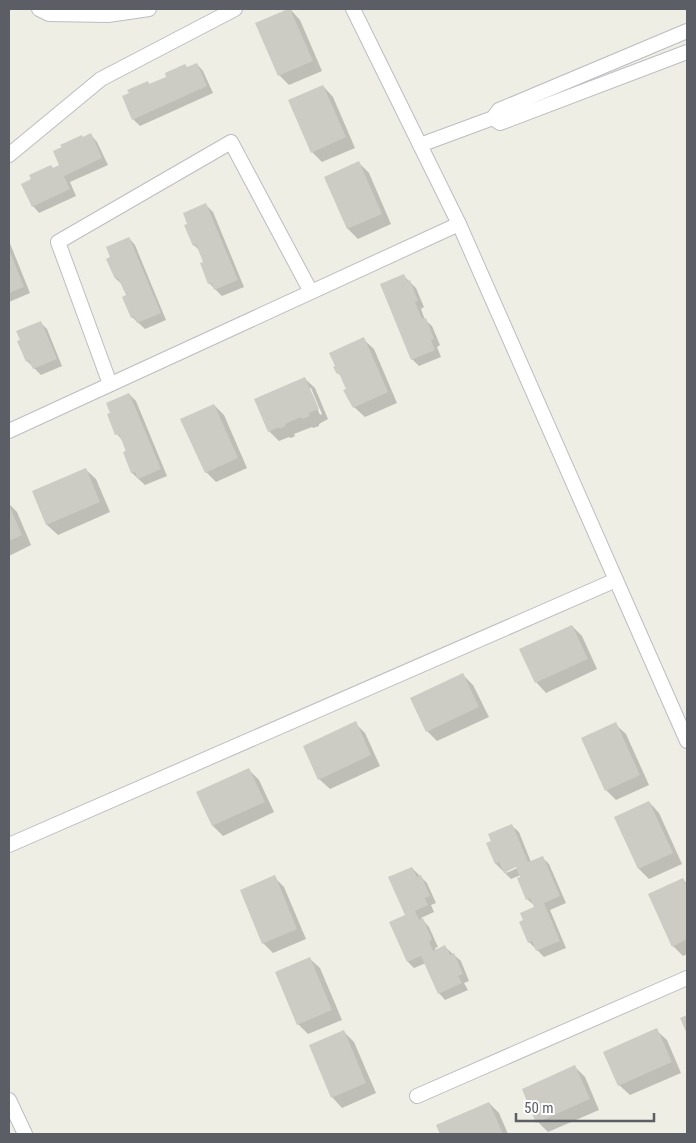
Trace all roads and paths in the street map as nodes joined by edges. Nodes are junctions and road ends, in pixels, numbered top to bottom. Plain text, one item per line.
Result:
1 (39, 9) edge
2 (149, 9) edge
3 (235, 9) edge
4 (353, 9) edge
5 (687, 31) edge
6 (687, 52) edge
7 (493, 118) junction
8 (420, 145) junction
9 (9, 155) edge
10 (459, 224) junction
11 (311, 292) junction
12 (110, 384) junction
13 (9, 431) edge
14 (616, 580) junction
15 (687, 741) edge
16 (9, 845) edge
17 (687, 978) edge
18 (417, 1096) dead end
19 (9, 1100) edge
20 (25, 1134) edge

1 - 2 street
3 - 9 street
4 - 8 street
5 - 7 street
6 - 7 street
7 - 8 street
8 - 10 street
10 - 11 street
10 - 14 street
11 - 12 street
11 - 12 street
12 - 13 street
14 - 15 street
14 - 16 street
17 - 18 street
19 - 20 street

